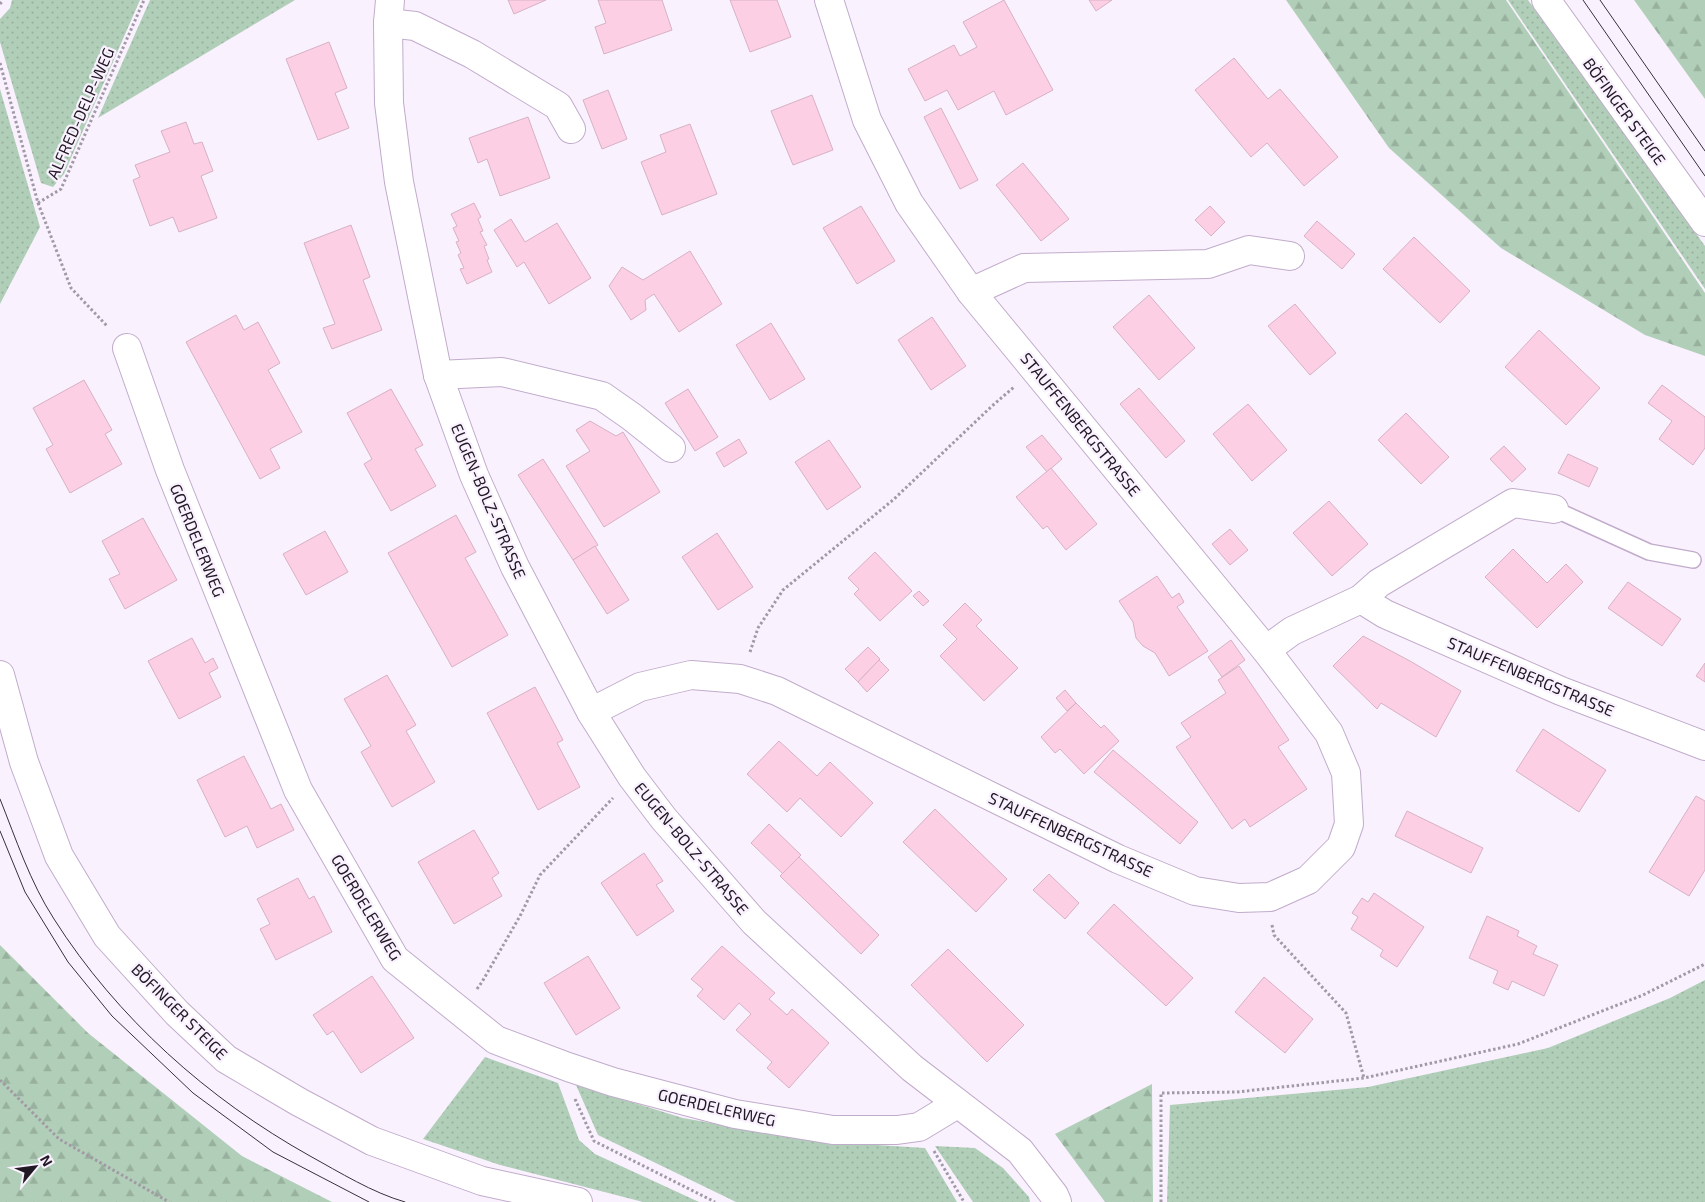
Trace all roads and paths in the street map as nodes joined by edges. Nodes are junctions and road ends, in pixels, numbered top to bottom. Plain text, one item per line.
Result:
1 (3, 0) edge
2 (144, 0) edge
3 (829, 0) edge
4 (1546, 0) edge
5 (0, 4) edge
6 (389, 12) edge
7 (0, 63) edge
8 (571, 129) dead end
9 (38, 203) junction
10 (1705, 222) edge
11 (1290, 256) dead end
12 (971, 292) junction
13 (127, 348) joint
14 (438, 375) junction
15 (992, 406) dead end
16 (671, 448) dead end
17 (1554, 510) joint
18 (1693, 560) dead end
19 (1360, 599) junction
20 (1266, 650) junction
21 (749, 654) dead end
22 (0, 675) edge
23 (590, 712) junction
24 (1705, 746) edge
25 (632, 777) junction
26 (1270, 897) junction
27 (1705, 964) edge
28 (482, 982) dead end
29 (568, 1067) junction
30 (1364, 1078) junction
31 (0, 1080) edge
32 (957, 1104) junction
33 (920, 1127) junction
34 (170, 1202) edge
35 (578, 1202) edge
36 (715, 1202) edge
37 (964, 1202) edge
38 (1057, 1202) edge
39 (1161, 1202) edge

1 - 5 path
2 - 9 path, ALFRED-DELP-WEG
3 - 12 street, STAUFFENBERGSTRASSE
4 - 10 street, BÖFINGER STEIGE
6 - 8 street, EUGEN-BOLZ-STRASSE
6 - 14 street, EUGEN-BOLZ-STRASSE
7 - 9 path, ALFRED-DELP-WEG
9 - 13 path
11 - 12 street
12 - 20 street, STAUFFENBERGSTRASSE
13 - 29 street, GOERDELERWEG
14 - 16 street
14 - 23 street, EUGEN-BOLZ-STRASSE
15 - 21 path
17 - 18 lane
17 - 19 street
19 - 20 street
19 - 24 street, STAUFFENBERGSTRASSE
20 - 26 street, STAUFFENBERGSTRASSE
22 - 35 street, BÖFINGER STEIGE
23 - 25 street, EUGEN-BOLZ-STRASSE
23 - 26 street, STAUFFENBERGSTRASSE
25 - 28 path
25 - 32 street, EUGEN-BOLZ-STRASSE
26 - 30 path
27 - 30 path
29 - 33 street, GOERDELERWEG
29 - 36 path
30 - 39 path
31 - 34 path
32 - 33 street, GOERDELERWEG
32 - 38 street, EUGEN-BOLZ-STRASSE
33 - 37 path

